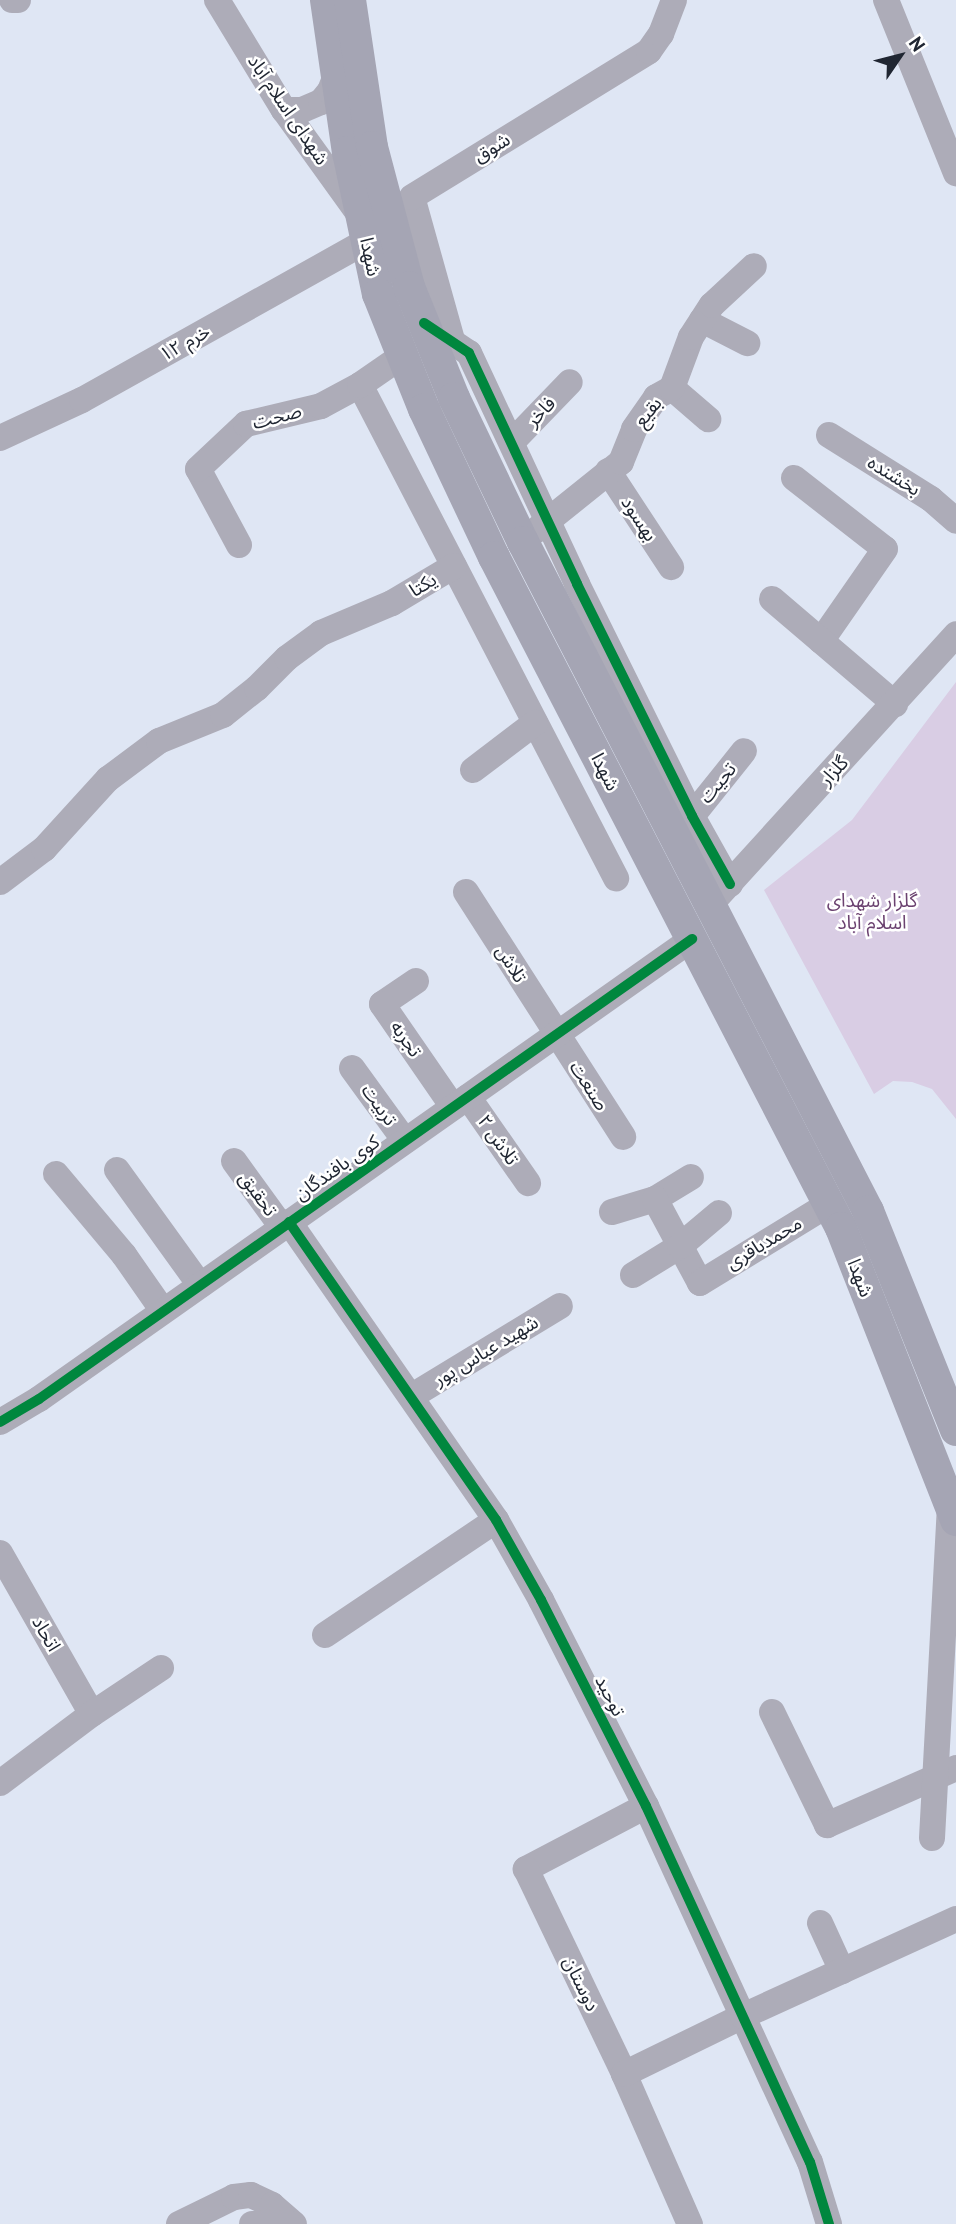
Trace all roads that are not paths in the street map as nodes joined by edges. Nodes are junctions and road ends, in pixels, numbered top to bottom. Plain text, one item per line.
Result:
1 (12, 0) edge
2 (18, 0) edge
3 (217, 0) edge
4 (326, 0) edge
5 (350, 0) edge
6 (674, 0) edge
7 (886, 0) edge
8 (336, 75) junction
9 (284, 110) junction
10 (360, 150) junction
11 (956, 173) edge
12 (364, 229) junction
13 (754, 267) dead end
14 (702, 320) junction
15 (424, 323) junction
16 (452, 340) junction
17 (747, 343) dead end
18 (402, 356) junction
19 (570, 382) dead end
20 (360, 385) junction
21 (672, 388) junction
22 (708, 419) dead end
23 (829, 435) dead end
24 (0, 438) edge
25 (512, 442) junction
26 (608, 471) junction
27 (794, 478) dead end
28 (546, 520) junction
29 (956, 521) edge
30 (523, 542) junction
31 (239, 545) dead end
32 (454, 566) junction
33 (671, 567) dead end
34 (772, 599) dead end
35 (956, 634) edge
36 (821, 641) junction
37 (895, 704) junction
38 (535, 723) junction
39 (744, 751) dead end
40 (473, 770) dead end
41 (692, 816) junction
42 (616, 878) dead end
43 (0, 882) edge
44 (466, 892) dead end
45 (720, 895) junction
46 (692, 939) junction
47 (415, 981) dead end
48 (556, 1035) junction
49 (352, 1068) dead end
50 (461, 1102) junction
51 (623, 1137) dead end
52 (405, 1141) junction
53 (234, 1161) dead end
54 (117, 1170) dead end
55 (56, 1174) dead end
56 (691, 1177) dead end
57 (528, 1182) dead end
58 (654, 1199) junction
59 (829, 1204) junction
60 (612, 1212) dead end
61 (719, 1213) dead end
62 (286, 1225) junction
63 (680, 1246) junction
64 (633, 1275) dead end
65 (200, 1285) junction
66 (559, 1307) dead end
67 (163, 1311) junction
68 (412, 1396) junction
69 (0, 1422) edge
70 (956, 1430) edge
71 (953, 1513) edge
72 (496, 1520) junction
73 (0, 1553) edge
74 (325, 1635) dead end
75 (161, 1668) dead end
76 (772, 1712) dead end
77 (92, 1714) junction
78 (945, 1773) edge
79 (0, 1783) edge
80 (646, 1806) junction
81 (932, 1838) dead end
82 (956, 1919) edge
83 (820, 1923) dead end
84 (842, 1970) junction
85 (743, 2016) junction
86 (624, 2074) junction
87 (179, 2224) edge
88 (253, 2224) edge
89 (294, 2224) edge
90 (690, 2224) edge
91 (829, 2224) edge

1 - 2 street
3 - 9 street, شهدای اسلام آباد
4 - 8 main road, شهدا
5 - 10 main road, شهدا
6 - 16 street, شوق
7 - 11 street
8 - 9 street
8 - 10 main road, شهدا
9 - 12 street, شهدای اسلام آباد
10 - 12 main road, شهدا
10 - 15 main road, شهدا
12 - 18 main road, شهدا
12 - 24 street, خرم ۱۲
13 - 14 street, بقیع
14 - 17 street
14 - 21 street, بقیع
15 - 16 street
15 - 30 main road, شهدا
16 - 25 street
18 - 20 street, صحت
18 - 46 main road, شهدا
19 - 25 street, فاخر
20 - 31 street, صحت
20 - 32 street
21 - 22 street
21 - 26 street, بقیع
23 - 29 street, بخشنده
25 - 28 street
26 - 28 street, بقیع
26 - 33 street, بهسود
27 - 36 street
28 - 30 street, بقیع
28 - 41 street
30 - 45 main road, شهدا
32 - 38 street
32 - 43 street, یکتا
34 - 36 street
35 - 37 street, گلزار
36 - 37 street
37 - 45 street, گلزار
38 - 40 street
38 - 42 street
39 - 41 street, تحیت
41 - 45 street
44 - 48 street, تلاش
45 - 70 main road, شهدا
46 - 48 street, کوی بافندگان
46 - 59 main road, شهدا
47 - 50 street, تجربه
48 - 50 street, کوی بافندگان
48 - 51 street, صنعت
49 - 52 street, تربیت
50 - 52 street, کوی بافندگان
50 - 57 street, تلاش ۲
52 - 62 street, کوی بافندگان
53 - 62 street, تحقیق
54 - 65 street
55 - 67 street
56 - 58 street
58 - 60 street
58 - 63 street
59 - 63 street, محمدباقری
59 - 71 main road, شهدا
61 - 63 street
62 - 65 street, کوی بافندگان
62 - 68 street, توحید
63 - 64 street
65 - 67 street, کوی بافندگان
66 - 68 street, شهید عباس پور
67 - 69 street, کوی بافندگان
68 - 72 street, توحید
71 - 78 street
72 - 74 street
72 - 80 street, توحید
73 - 77 street, اتحاد
75 - 77 street
76 - 78 street
77 - 79 street
78 - 81 street
80 - 85 street, توحید
80 - 86 street, دوستان
82 - 84 street
83 - 84 street
84 - 85 street
85 - 86 street
85 - 91 street, توحید
86 - 90 street, دوستان
87 - 89 street
88 - 89 street

